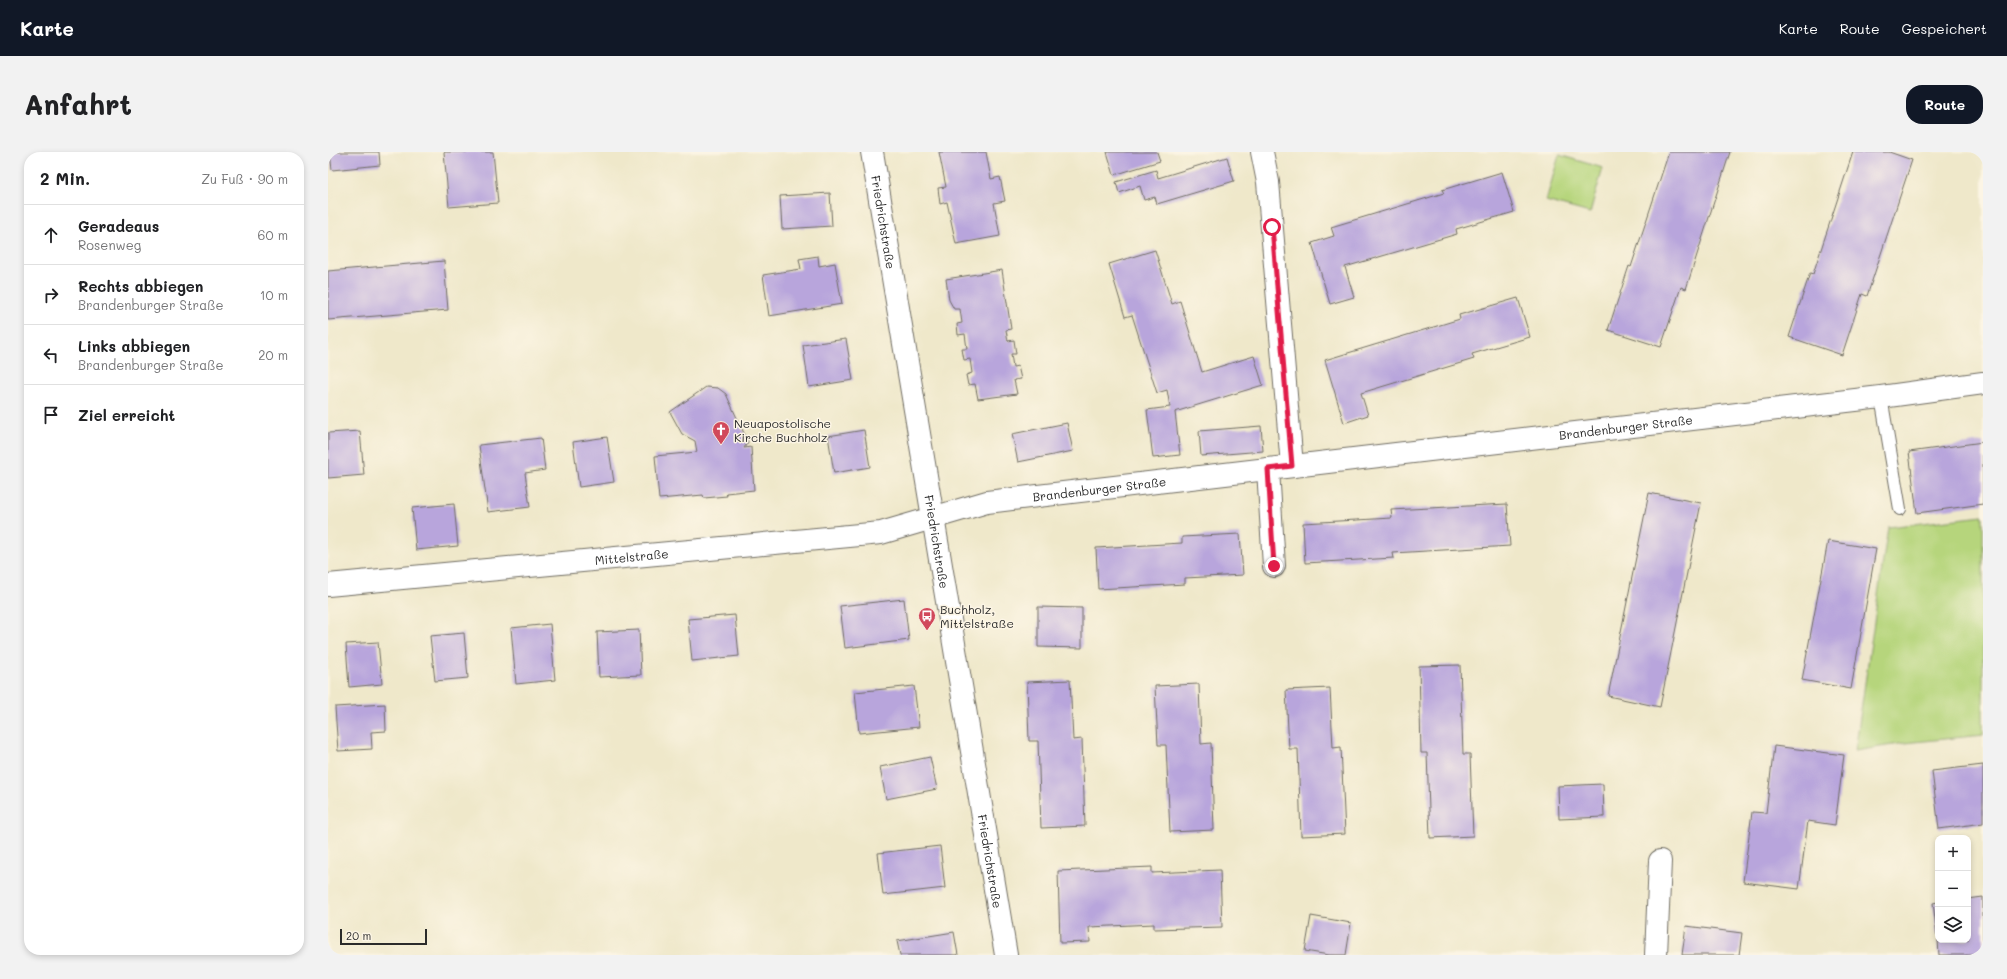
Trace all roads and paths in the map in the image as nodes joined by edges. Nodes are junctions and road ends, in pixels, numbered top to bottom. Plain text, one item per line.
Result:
1 (872, 152) edge
2 (1262, 152) edge
3 (1983, 383) edge
4 (1881, 397) junction
5 (1292, 466) junction
6 (1268, 469) junction
7 (1900, 509) dead end
8 (933, 518) junction
9 (1274, 566) dead end
10 (328, 585) edge
11 (1660, 861) dead end
12 (1006, 955) edge
13 (1656, 955) edge

1 - 8 street, Friedrichstraße
2 - 5 street
3 - 4 street, Brandenburger Straße
4 - 5 street, Brandenburger Straße
4 - 7 lane
5 - 6 street, Brandenburger Straße
6 - 8 street, Brandenburger Straße
6 - 9 street
8 - 10 street, Mittelstraße
8 - 12 street, Friedrichstraße
11 - 13 street

